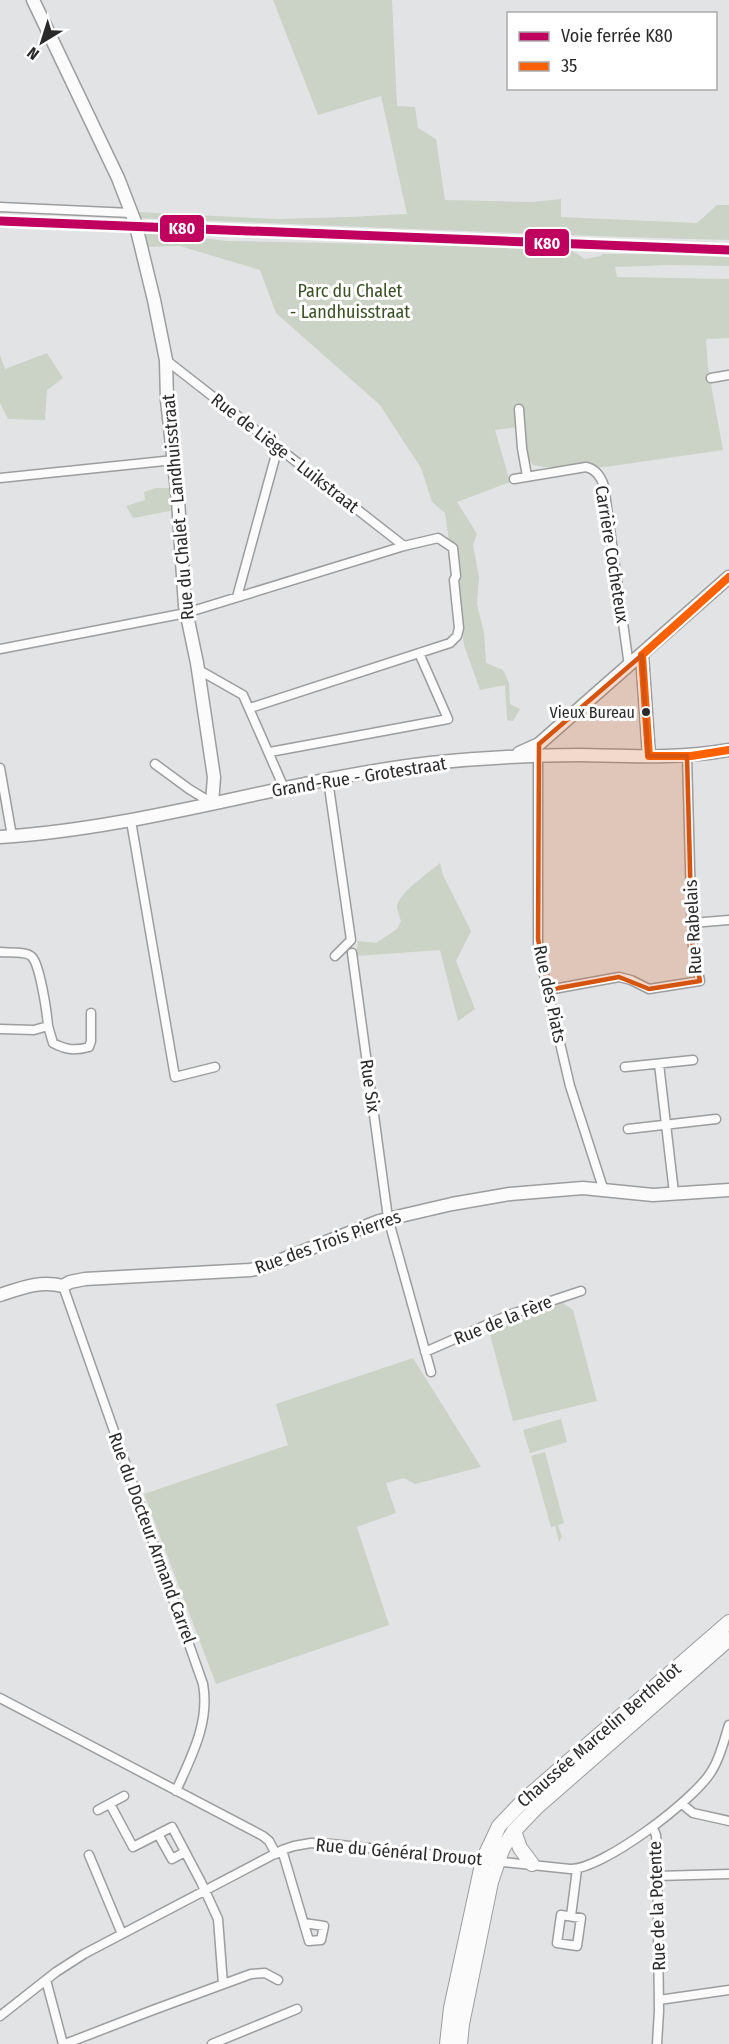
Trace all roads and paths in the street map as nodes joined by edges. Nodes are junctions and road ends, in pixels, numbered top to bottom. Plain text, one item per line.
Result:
1 (33, 0) edge
2 (0, 207) edge
3 (131, 213) junction
4 (166, 360) junction
5 (729, 375) edge
6 (711, 378) dead end
7 (519, 409) dead end
8 (278, 447) junction
9 (174, 460) junction
10 (527, 476) junction
11 (0, 478) edge
12 (514, 479) dead end
13 (404, 546) junction
14 (729, 577) edge
15 (237, 597) junction
16 (186, 613) junction
17 (0, 649) edge
18 (419, 653) junction
19 (642, 655) junction
20 (629, 666) junction
21 (198, 670) junction
22 (250, 708) junction
23 (538, 749) junction
24 (729, 750) edge
25 (270, 752) junction
26 (648, 756) junction
27 (687, 756) junction
28 (155, 764) dead end
29 (0, 768) edge
30 (328, 780) junction
31 (284, 788) junction
32 (212, 803) junction
33 (131, 821) junction
34 (6, 836) edge
35 (729, 920) edge
36 (692, 923) junction
37 (0, 952) edge
38 (352, 953) dead end
39 (335, 956) dead end
40 (548, 990) junction
41 (90, 1013) dead end
42 (48, 1026) junction
43 (0, 1029) edge
44 (693, 1060) dead end
45 (659, 1064) junction
46 (214, 1067) dead end
47 (625, 1067) dead end
48 (716, 1119) dead end
49 (666, 1125) junction
50 (628, 1129) dead end
51 (729, 1190) edge
52 (604, 1191) junction
53 (674, 1193) junction
54 (388, 1218) junction
55 (63, 1286) junction
56 (581, 1291) dead end
57 (0, 1295) edge
58 (425, 1352) junction
59 (431, 1372) dead end
60 (729, 1622) edge
61 (729, 1639) edge
62 (729, 1646) edge
63 (707, 1658) junction
64 (0, 1698) edge
65 (729, 1725) edge
66 (176, 1791) junction
67 (124, 1796) dead end
68 (110, 1804) junction
69 (682, 1804) junction
70 (98, 1810) dead end
71 (729, 1821) edge
72 (652, 1827) junction
73 (514, 1831) junction
74 (158, 1834) junction
75 (186, 1852) junction
76 (279, 1852) junction
77 (89, 1855) dead end
78 (483, 1860) junction
79 (498, 1861) junction
80 (532, 1864) junction
81 (577, 1869) junction
82 (729, 1874) edge
83 (657, 1876) junction
84 (206, 1890) junction
85 (571, 1916) dead end
86 (304, 1923) dead end
87 (122, 1934) junction
88 (46, 1980) junction
89 (278, 1980) dead end
90 (223, 1984) junction
91 (729, 1990) edge
92 (659, 2000) junction
93 (297, 2009) dead end
94 (0, 2016) edge
95 (64, 2044) edge
96 (212, 2044) edge
97 (447, 2044) edge
98 (460, 2044) edge
99 (657, 2044) edge

1 - 3 street, Rue du Chalet - Landhuisstraat
2 - 3 street
3 - 4 street, Rue du Chalet - Landhuisstraat
4 - 8 street, Rue de Liège - Luikstraat
4 - 9 street, Rue du Chalet - Landhuisstraat
5 - 6 street
7 - 10 street
8 - 13 street, Rue de Liège - Luikstraat
8 - 15 street
9 - 11 street
9 - 16 street, Rue du Chalet - Landhuisstraat
10 - 12 street, Carrière Cocheteux
10 - 20 street, Carrière Cocheteux
13 - 15 street
13 - 18 street
14 - 19 street
15 - 16 street
16 - 17 street
16 - 21 street, Rue du Chalet - Landhuisstraat
18 - 22 street
18 - 25 street
19 - 20 street
19 - 26 street
20 - 23 street
21 - 22 street
21 - 32 street, Rue du Chalet - Landhuisstraat
22 - 25 street
23 - 26 street, Grand-Rue - Grotestraat
23 - 30 street, Grand-Rue - Grotestraat
23 - 40 street, Rue des Piats
24 - 27 street, Grand-Rue - Grotestraat
25 - 31 street
26 - 27 street, Grand-Rue - Grotestraat
27 - 36 street, Rue Rabelais
28 - 32 street
29 - 34 street
30 - 31 street, Grand-Rue - Grotestraat
30 - 39 street
31 - 32 street, Grand-Rue - Grotestraat
32 - 33 street, Grand-Rue - Grotestraat
33 - 34 street, Grand-Rue - Grotestraat
33 - 46 street
35 - 36 street
36 - 40 street, Rue Rabelais
37 - 42 street
38 - 54 street, Rue Six
40 - 52 street, Rue des Piats
41 - 42 street
42 - 43 street
44 - 45 street
45 - 47 street
45 - 49 street
48 - 49 street
49 - 50 street
49 - 53 street
51 - 53 street, Rue des Trois Pierres
52 - 53 street, Rue des Trois Pierres
52 - 54 street, Rue des Trois Pierres
54 - 55 street, Rue des Trois Pierres
54 - 58 street
55 - 57 street, Rue des Trois Pierres
55 - 66 street, Rue du Docteur Armand Carrel
56 - 58 street, Rue de la Fère
58 - 59 street
60 - 78 main road, Chaussée Marcelin Berthelot
61 - 63 main road, Chaussée Marcelin Berthelot
62 - 63 main road
63 - 73 main road, Chaussée Marcelin Berthelot
64 - 66 street
65 - 69 street, Rue de la Potente
66 - 76 street
67 - 68 street
68 - 70 street
68 - 74 street
69 - 71 street
69 - 72 street, Rue de la Potente
72 - 81 street, Rue du Général Drouot
72 - 83 street, Rue de la Potente
73 - 79 main road, Chaussée Marcelin Berthelot
73 - 80 main road
74 - 75 street
74 - 75 street
75 - 84 street
76 - 78 street, Rue du Général Drouot
76 - 84 street, Rue du Général Drouot
76 - 86 street
77 - 87 street
78 - 79 street, Rue du Général Drouot
78 - 97 main road, Chaussée Marcelin Berthelot
79 - 80 street, Rue du Général Drouot
79 - 98 main road, Chaussée Marcelin Berthelot
80 - 81 street, Rue du Général Drouot
81 - 85 street
82 - 83 street
83 - 92 street, Rue de la Potente
84 - 87 street, Rue du Général Drouot
84 - 90 street
87 - 88 street, Rue du Général Drouot
88 - 94 street, Rue du Général Drouot
88 - 95 street
89 - 90 street
90 - 95 street
91 - 92 street
92 - 99 street, Rue de la Potente
93 - 96 street

